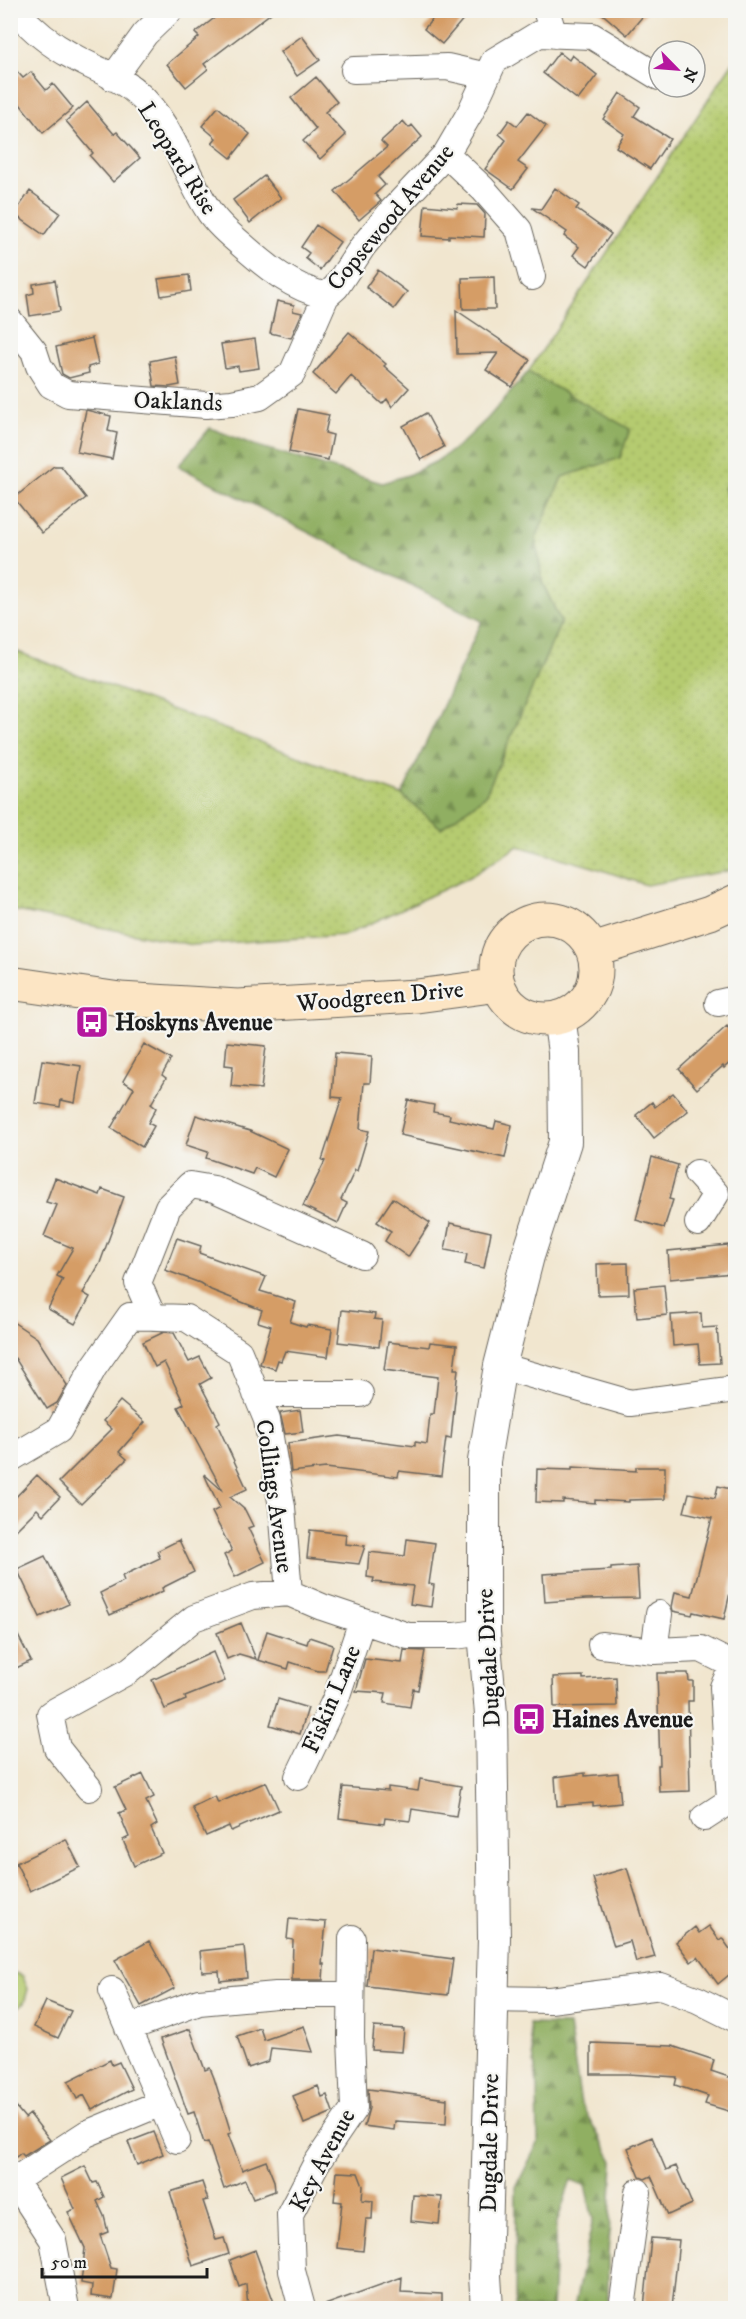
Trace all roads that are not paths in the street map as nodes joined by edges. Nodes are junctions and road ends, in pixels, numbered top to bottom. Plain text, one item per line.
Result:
1 (15, 10) edge
2 (170, 10) edge
3 (550, 22) edge
4 (354, 70) dead end
5 (647, 70) edge
6 (487, 76) junction
7 (113, 78) junction
8 (446, 154) junction
9 (532, 277) dead end
10 (316, 294) junction
11 (10, 321) edge
12 (735, 901) edge
13 (593, 950) junction
14 (10, 983) edge
15 (499, 985) junction
16 (558, 1017) junction
17 (697, 1173) dead end
18 (726, 1193) edge
19 (698, 1223) dead end
20 (362, 1255) dead end
21 (153, 1317) junction
22 (500, 1366) junction
23 (735, 1389) edge
24 (256, 1394) junction
25 (360, 1394) dead end
26 (10, 1459) edge
27 (289, 1593) junction
28 (659, 1614) dead end
29 (363, 1621) junction
30 (484, 1632) junction
31 (601, 1645) dead end
32 (654, 1651) junction
33 (734, 1663) edge
34 (298, 1777) dead end
35 (89, 1788) dead end
36 (733, 1802) edge
37 (704, 1818) dead end
38 (352, 1938) dead end
39 (112, 1990) dead end
40 (351, 1995) junction
41 (492, 1999) junction
42 (735, 2019) edge
43 (128, 2028) junction
44 (161, 2103) junction
45 (177, 2140) dead end
46 (13, 2177) edge
47 (638, 2192) dead end
48 (66, 2308) edge
49 (302, 2308) edge
50 (487, 2308) edge
51 (622, 2308) edge

1 - 7 street, Leopard Rise
2 - 7 street
3 - 5 street, Copsewood Avenue
3 - 6 street, Copsewood Avenue
4 - 6 street
6 - 8 street, Copsewood Avenue
7 - 10 street, Leopard Rise
8 - 9 street
8 - 10 street, Copsewood Avenue
10 - 11 street, Oaklands
12 - 13 main road
13 - 15 main road
13 - 16 main road
14 - 15 main road, Woodgreen Drive
15 - 16 main road
16 - 22 street, Dugdale Drive
17 - 18 street
18 - 19 street
20 - 21 street
21 - 24 street, Collings Avenue
21 - 26 street, Collings Avenue
22 - 23 street
22 - 30 street, Dugdale Drive
24 - 25 street
24 - 27 street, Collings Avenue
27 - 29 street
27 - 35 street
28 - 32 street
29 - 30 street
29 - 34 street, Fiskin Lane
30 - 41 street, Dugdale Drive
31 - 32 street
32 - 33 street
33 - 36 street
36 - 37 street
38 - 40 street, Key Avenue
39 - 43 street
40 - 43 street
40 - 49 street, Key Avenue
41 - 42 street
41 - 50 street, Dugdale Drive
43 - 44 street
44 - 45 street
44 - 46 street
46 - 48 street
47 - 51 street

